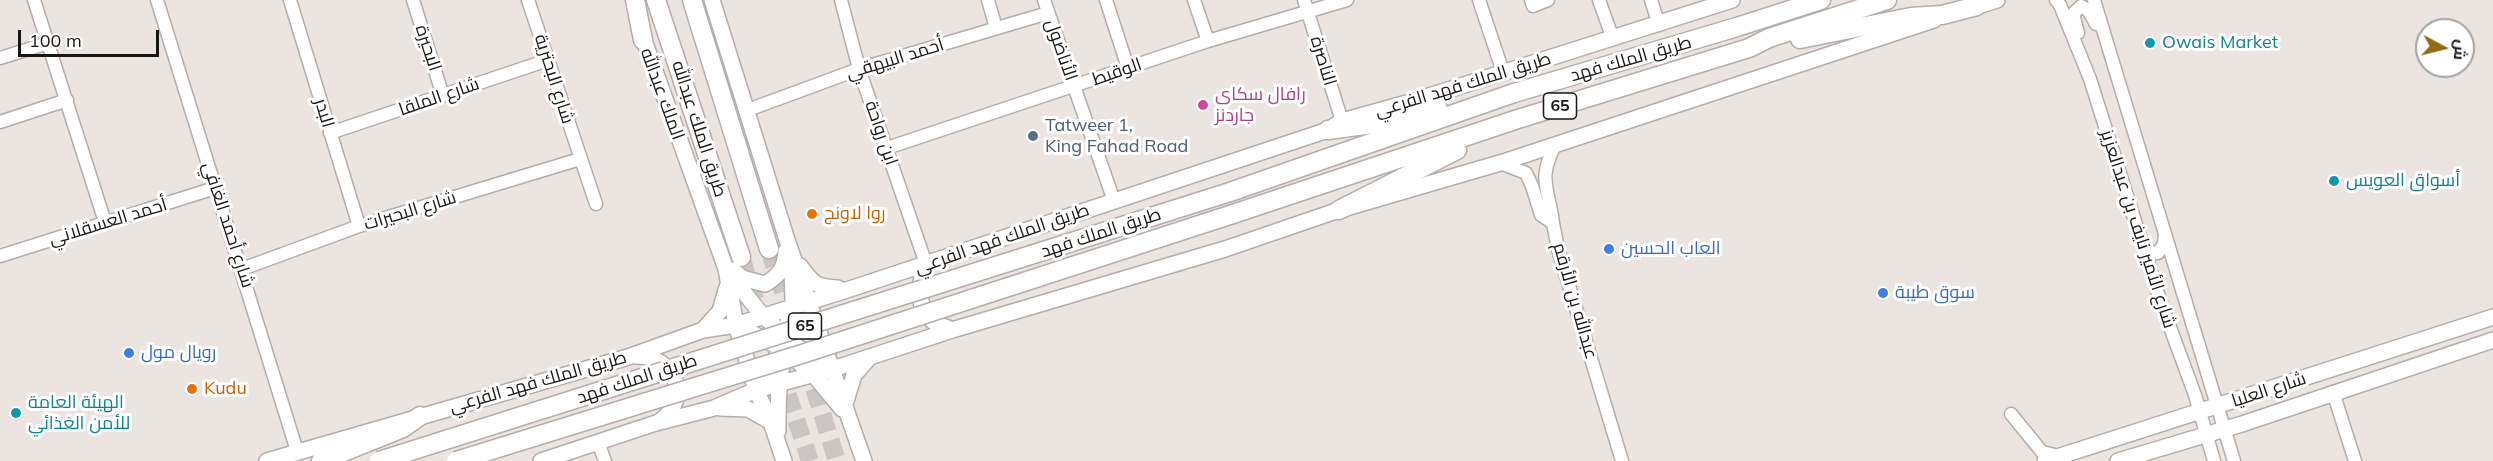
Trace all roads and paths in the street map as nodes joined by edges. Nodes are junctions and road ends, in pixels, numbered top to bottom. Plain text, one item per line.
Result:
1 (34, 0) edge
2 (157, 0) edge
3 (290, 0) edge
4 (413, 0) edge
5 (528, 0) edge
6 (633, 0) edge
7 (656, 0) edge
8 (692, 0) edge
9 (712, 0) edge
10 (841, 0) edge
11 (988, 0) edge
12 (1044, 0) edge
13 (1106, 0) edge
14 (1194, 0) edge
15 (1347, 0) edge
16 (1479, 0) edge
17 (1531, 0) edge
18 (1548, 0) edge
19 (1599, 0) edge
20 (1651, 0) edge
21 (1732, 0) edge
22 (1782, 0) edge
23 (1821, 0) edge
24 (1887, 0) edge
25 (1997, 0) edge
26 (2055, 0) edge
27 (2094, 0) edge
28 (1306, 6) edge
29 (1977, 6) junction
30 (1048, 13) junction
31 (1761, 20) junction
32 (1659, 25) junction
33 (996, 28) junction
34 (1613, 39) junction
35 (643, 40) joint
36 (1208, 41) junction
37 (48, 43) junction
38 (1749, 48) junction
39 (0, 58) edge
40 (548, 60) junction
41 (2112, 64) junction
42 (1128, 68) junction
43 (859, 69) junction
44 (1503, 72) junction
45 (2090, 80) junction
46 (1073, 87) junction
47 (443, 96) junction
48 (1504, 96) junction
49 (67, 100) junction
50 (745, 111) junction
51 (1518, 118) junction
52 (0, 122) edge
53 (1335, 125) junction
54 (330, 134) junction
55 (1555, 145) junction
56 (887, 148) junction
57 (580, 159) junction
58 (1500, 163) junction
59 (215, 188) junction
60 (1114, 201) junction
61 (596, 204) dead end
62 (1339, 210) junction
63 (105, 222) junction
64 (2163, 222) junction
65 (1553, 224) junction
66 (359, 226) junction
67 (2139, 235) junction
68 (789, 247) junction
69 (770, 249) tunnel mouth
70 (0, 256) edge
71 (741, 257) tunnel mouth
72 (926, 264) junction
73 (242, 269) junction
74 (725, 270) junction
75 (854, 288) junction
76 (792, 306) junction
77 (810, 306) junction
78 (762, 315) junction
79 (2493, 317) edge
80 (736, 324) junction
81 (703, 330) junction
82 (952, 330) junction
83 (2493, 340) edge
84 (786, 344) junction
85 (628, 357) junction
86 (869, 357) junction
87 (833, 369) junction
88 (813, 374) junction
89 (778, 383) junction
90 (756, 390) junction
91 (2332, 393) junction
92 (2216, 406) junction
93 (714, 408) junction
94 (846, 410) junction
95 (2200, 411) junction
96 (2011, 414) dead end
97 (420, 416) junction
98 (771, 422) junction
99 (656, 423) junction
100 (2224, 429) junction
101 (2206, 434) junction
102 (598, 442) junction
103 (777, 443) junction
104 (297, 451) junction
105 (2052, 459) edge
106 (267, 461) edge
107 (321, 461) edge
108 (379, 461) edge
109 (456, 461) edge
110 (541, 461) edge
111 (605, 461) edge
112 (783, 461) edge
113 (864, 461) edge
114 (1622, 461) edge
115 (2118, 461) edge
116 (2214, 461) edge
117 (2234, 461) edge
118 (2355, 461) edge

1 - 37 street
2 - 59 street, شارع أحمد الغافي
3 - 54 street, البدر
4 - 47 street, البحيرة
5 - 40 street, شارع البحترية
6 - 35 highway
7 - 71 highway, طريق الملك عبدالله
8 - 69 highway, طريق الملك عبدالله
9 - 50 main road
10 - 43 street, ابن رواحة
11 - 33 street
12 - 30 street, الأناضول
13 - 42 street
14 - 36 street
15 - 28 street, الوقيط
16 - 44 street
17 - 18 street
19 - 34 street
20 - 32 street
21 - 32 main road, طريق الملك فهد الفرعي
22 - 31 highway
23 - 31 highway, طريق الملك فهد / 65
24 - 38 highway, طريق الملك فهد / 65
25 - 29 main road
26 - 45 street, شارع الأمير نايف بن عبدالعزيز
27 - 41 street, شارع الأمير نايف بن عبدالعزيز
28 - 36 street, الوقيط
28 - 53 street, الناصرة
29 - 38 highway
29 - 55 main road
30 - 33 street, أحمد البيهقي
30 - 46 street, الأناضول
31 - 48 highway, طريق الملك فهد / 65
32 - 34 main road, طريق الملك فهد الفرعي
33 - 43 street, أحمد البيهقي
34 - 44 main road, طريق الملك فهد الفرعي
35 - 74 main road, الملك عبدالله
36 - 42 street, الوقيط
37 - 39 street
37 - 49 street
38 - 51 highway, طريق الملك فهد / 65
40 - 47 street, شارع الملقا
40 - 57 street, شارع البحترية
41 - 45 street
41 - 64 street, شارع الأمير نايف بن عبدالعزيز
42 - 46 street, الوقيط
43 - 50 street, أحمد البيهقي
43 - 56 street, ابن رواحة
44 - 53 main road, طريق الملك فهد الفرعي
45 - 67 street, شارع الأمير نايف بن عبدالعزيز
46 - 56 street, الوقيط
46 - 60 street, الأناضول
47 - 54 street, شارع الملقا
48 - 53 highway
48 - 108 highway, طريق الملك فهد / 65, bridge
49 - 52 street
49 - 63 street
50 - 68 main road
51 - 62 highway
51 - 109 highway, طريق الملك فهد / 65, bridge
53 - 60 main road, طريق الملك فهد الفرعي
54 - 66 street, البدر
55 - 58 main road
55 - 65 street
56 - 72 street, ابن رواحة
57 - 61 street, شارع البحترية
57 - 66 street, شارع البحيرات
58 - 62 main road
58 - 65 street, عبدالله بن الأرقم
59 - 63 street, أحمد العسقلاني
59 - 73 street, شارع أحمد الغافي
60 - 72 main road, طريق الملك فهد الفرعي
62 - 82 main road
63 - 70 street, أحمد العسقلاني
64 - 67 street
64 - 92 street, شارع الأمير نايف بن عبدالعزيز
65 - 114 street, عبدالله بن الأرقم
66 - 73 street, شارع البحيرات
67 - 95 street, شارع الأمير نايف بن عبدالعزيز
68 - 74 main road
68 - 75 main road
68 - 76 main road
68 - 77 main road
72 - 75 main road, طريق الملك فهد الفرعي
72 - 82 main road
73 - 104 street, شارع أحمد الغافي
74 - 78 main road
74 - 80 main road, الملك عبدالله
74 - 81 main road
75 - 77 main road, طريق الملك فهد الفرعي
76 - 77 main road, طريق الملك فهد الفرعي
76 - 78 main road, طريق الملك فهد الفرعي
76 - 84 main road
77 - 84 main road
77 - 87 main road
78 - 80 main road, طريق الملك فهد الفرعي
78 - 84 main road
79 - 92 main road, شارع العليا
80 - 81 main road, طريق الملك فهد الفرعي
80 - 84 main road
80 - 90 main road, الملك عبدالله
81 - 85 main road, طريق الملك فهد الفرعي
82 - 86 main road
83 - 91 main road, شارع العليا
84 - 87 main road
84 - 88 main road
84 - 89 main road
84 - 90 main road
85 - 97 main road, طريق الملك فهد الفرعي
85 - 99 main road
86 - 87 main road
86 - 94 main road
87 - 88 main road
87 - 94 main road
88 - 89 main road
88 - 94 main road
89 - 90 main road
89 - 103 main road
90 - 93 main road
90 - 98 main road
91 - 100 main road, شارع العليا
91 - 118 street
92 - 95 main road, شارع العليا
92 - 100 street, شارع الأمير نايف بن عبدالعزيز
93 - 98 main road
93 - 99 main road
94 - 113 main road
95 - 101 street, شارع الأمير نايف بن عبدالعزيز
95 - 105 main road, شارع العليا
96 - 105 street
97 - 104 main road, طريق الملك فهد الفرعي
97 - 107 highway
98 - 103 main road
99 - 102 main road
100 - 101 main road, شارع العليا
100 - 117 street, شارع الأمير نايف بن عبدالعزيز
101 - 115 main road, شارع العليا
101 - 116 street, شارع الأمير نايف بن عبدالعزيز
102 - 110 main road
102 - 111 street
103 - 112 main road
104 - 106 main road, طريق الملك فهد الفرعي

